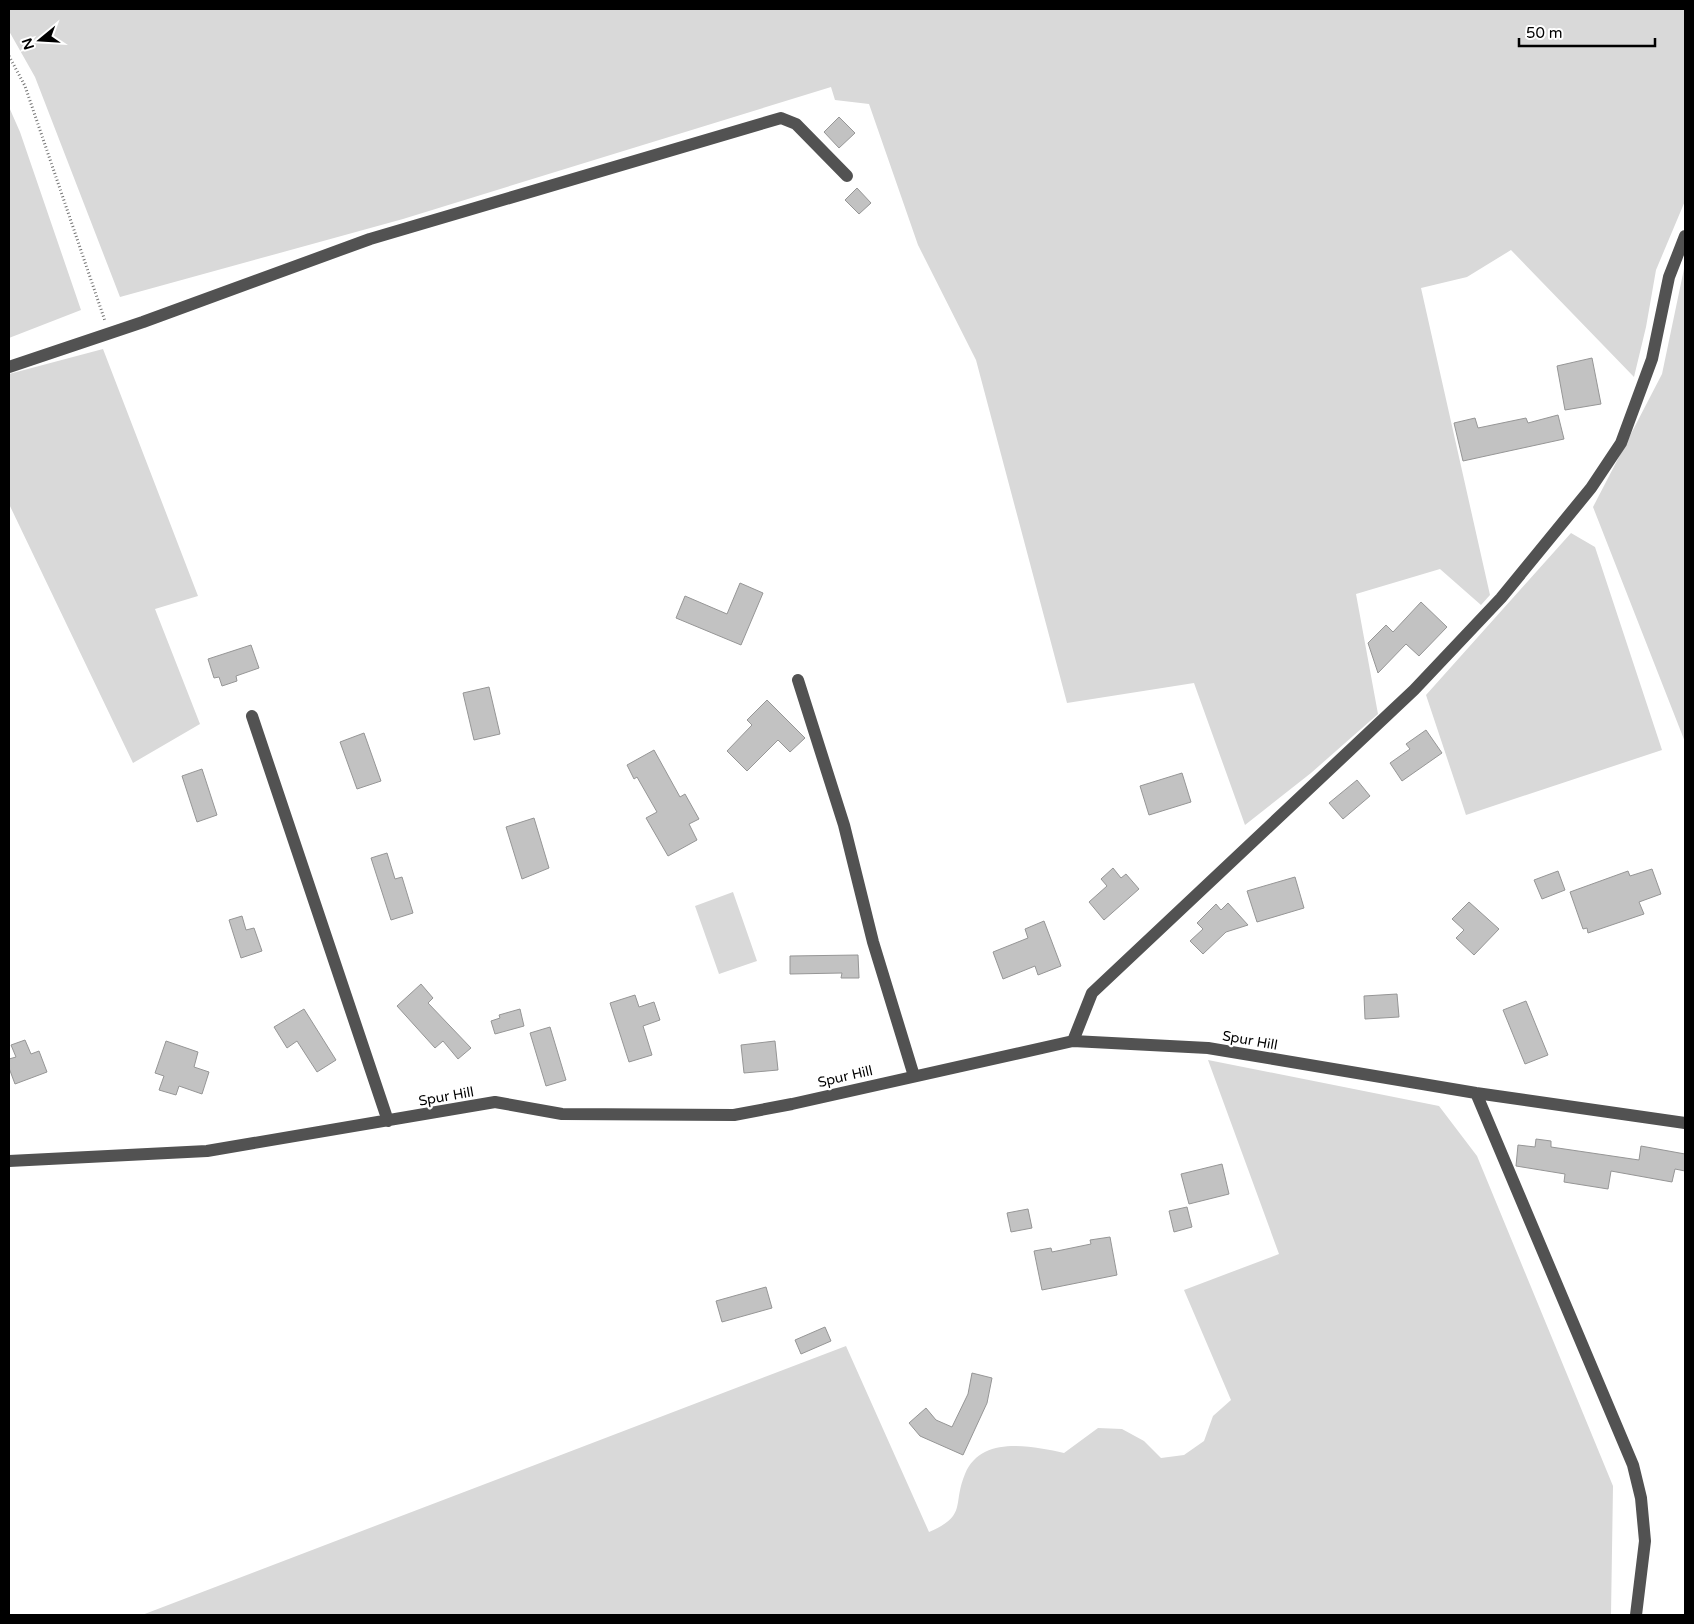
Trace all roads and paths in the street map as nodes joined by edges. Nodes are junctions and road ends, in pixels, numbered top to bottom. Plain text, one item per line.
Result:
1 (9, 56) edge
2 (848, 176) dead end
3 (1685, 236) edge
4 (110, 333) junction
5 (9, 367) edge
6 (798, 680) dead end
7 (252, 716) dead end
8 (1073, 1041) junction
9 (914, 1076) junction
10 (1476, 1093) junction
11 (388, 1121) junction
12 (1685, 1123) edge
13 (9, 1161) edge
14 (1636, 1615) edge

1 - 4 path
2 - 4 street
3 - 8 street
4 - 5 street
6 - 9 street
7 - 11 street
8 - 9 street, Spur Hill
8 - 10 street, Spur Hill
9 - 11 street, Spur Hill
10 - 12 street, Spur Hill
10 - 14 street
11 - 13 street, Spur Hill

